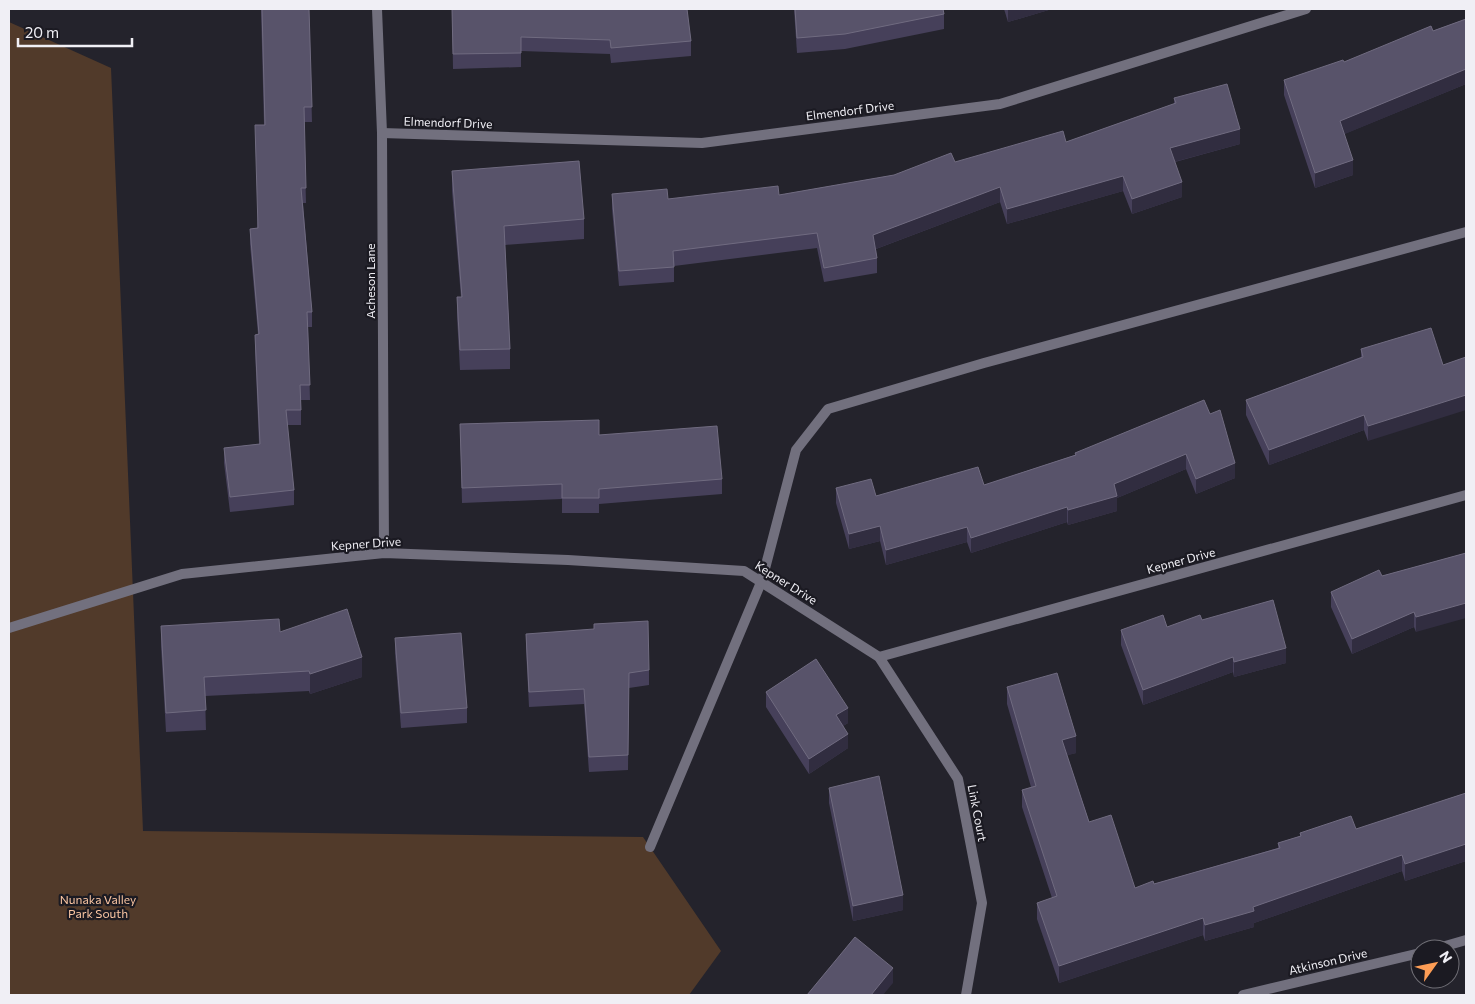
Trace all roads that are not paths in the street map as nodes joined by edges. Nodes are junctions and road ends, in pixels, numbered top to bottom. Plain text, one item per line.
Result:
1 (377, 9) edge
2 (1306, 9) edge
3 (382, 133) junction
4 (1466, 232) edge
5 (1466, 495) edge
6 (384, 553) junction
7 (762, 580) junction
8 (9, 628) edge
9 (878, 657) junction
10 (650, 847) dead end
11 (1410, 955) edge
12 (966, 995) edge
13 (1242, 995) edge

1 - 3 street, Acheson Lane
2 - 3 street, Elmendorf Drive
3 - 6 street, Acheson Lane
4 - 7 street
5 - 9 street, Kepner Drive
6 - 7 street, Kepner Drive
6 - 8 street, Kepner Drive
7 - 9 street, Kepner Drive
7 - 10 street
9 - 12 street, Link Court
11 - 13 street, Atkinson Drive

